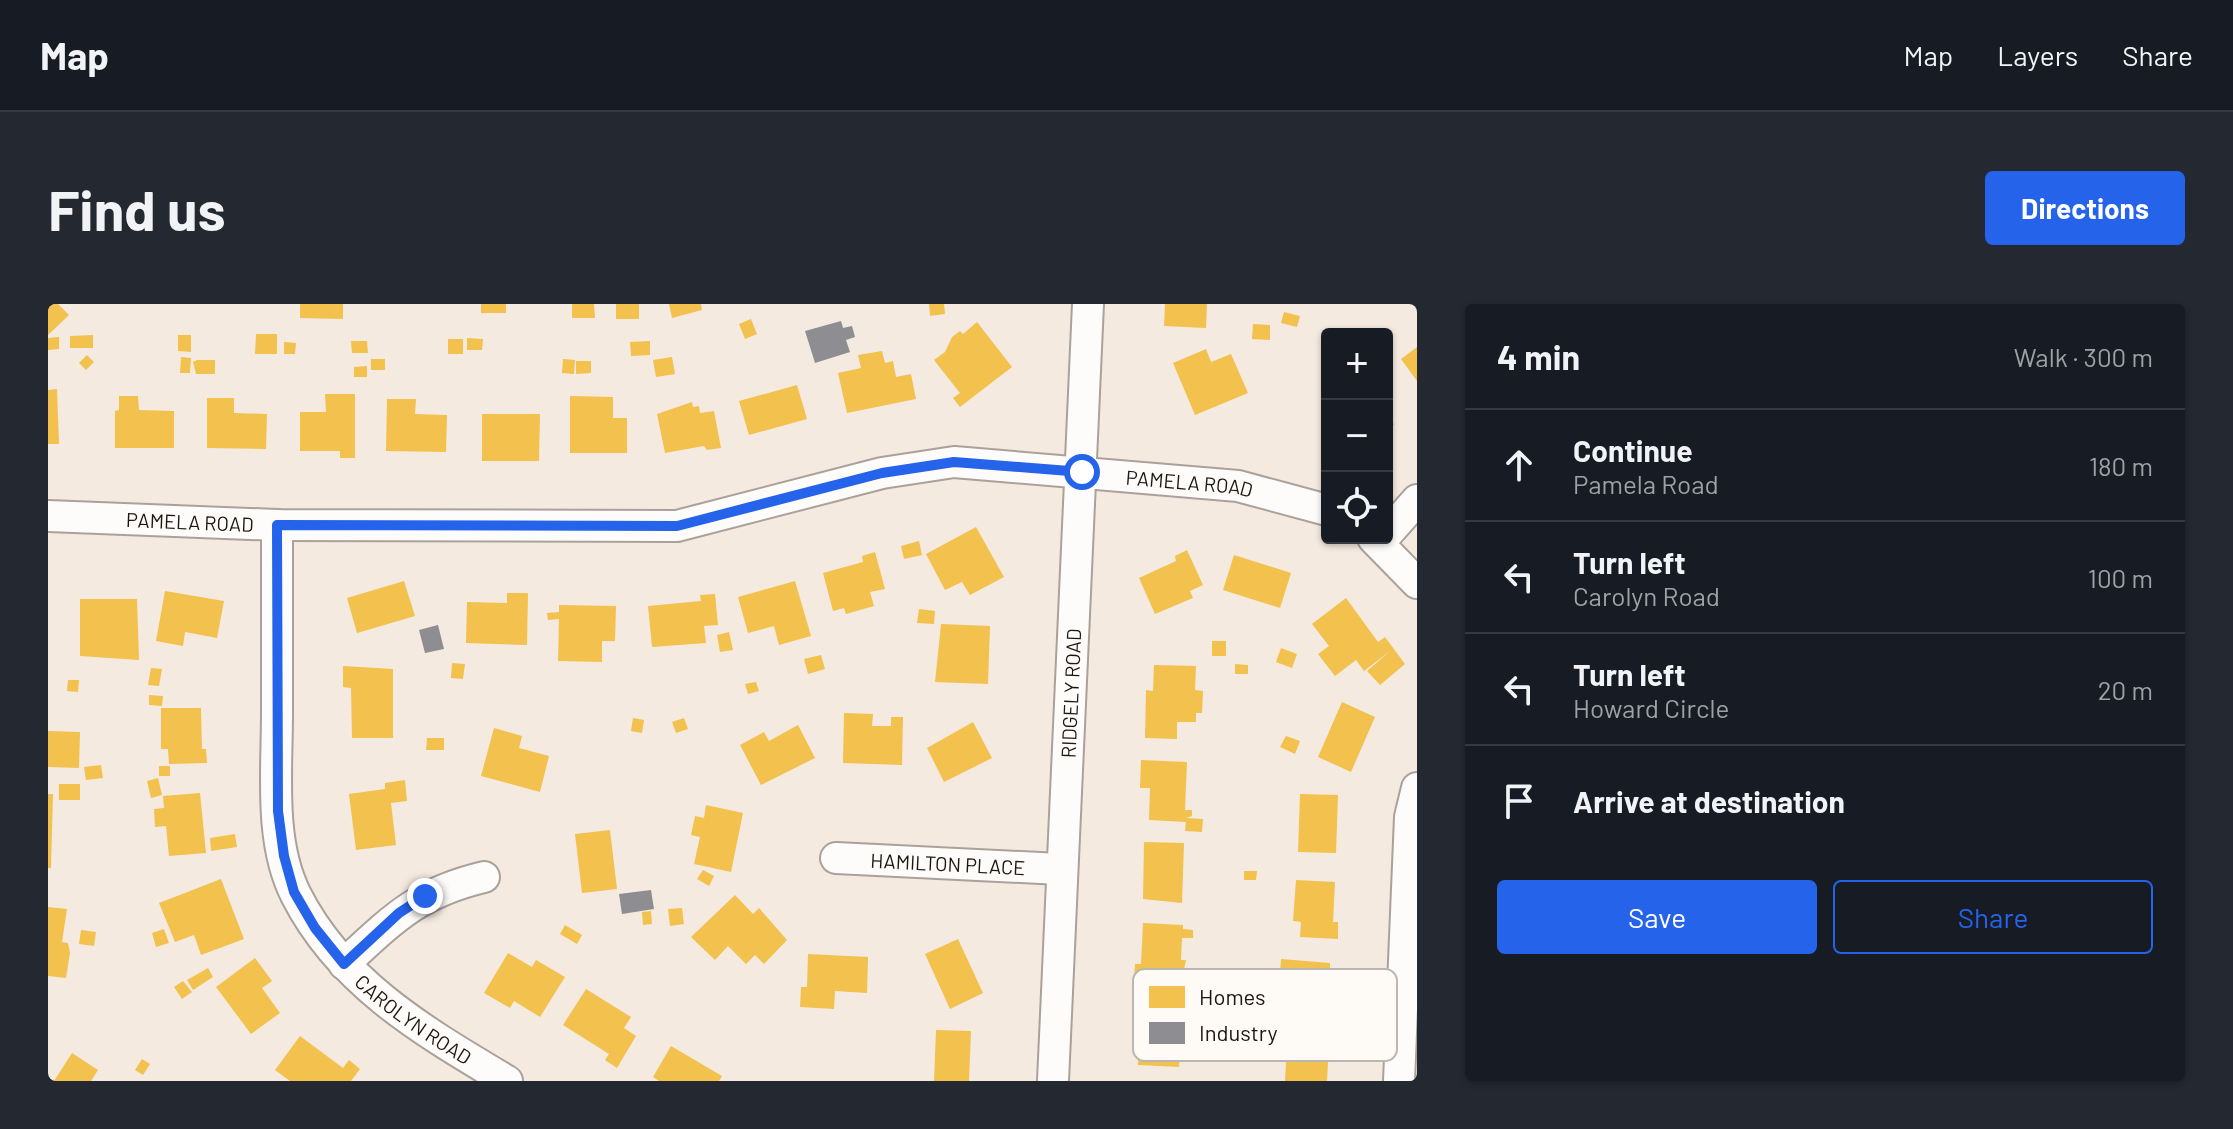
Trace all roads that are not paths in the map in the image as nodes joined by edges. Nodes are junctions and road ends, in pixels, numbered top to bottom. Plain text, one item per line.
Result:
1 (1088, 304) edge
2 (1082, 472) junction
3 (1417, 500) edge
4 (1321, 508) edge
5 (48, 516) edge
6 (277, 525) junction
7 (1393, 525) edge
8 (1385, 544) edge
9 (1417, 583) edge
10 (1417, 788) edge
11 (836, 858) dead end
12 (1060, 869) junction
13 (484, 877) dead end
14 (344, 964) junction
15 (507, 1081) edge
16 (1053, 1081) edge
17 (1399, 1081) edge

1 - 2 street, RIDGELY ROAD
2 - 4 street, PAMELA ROAD
2 - 6 street, PAMELA ROAD
2 - 12 street, RIDGELY ROAD
3 - 7 street
5 - 6 street, PAMELA ROAD
6 - 14 street, CAROLYN ROAD
8 - 9 street
10 - 17 street
11 - 12 street, HAMILTON PLACE
12 - 16 street, RIDGELY ROAD
13 - 14 street
14 - 15 street, CAROLYN ROAD

